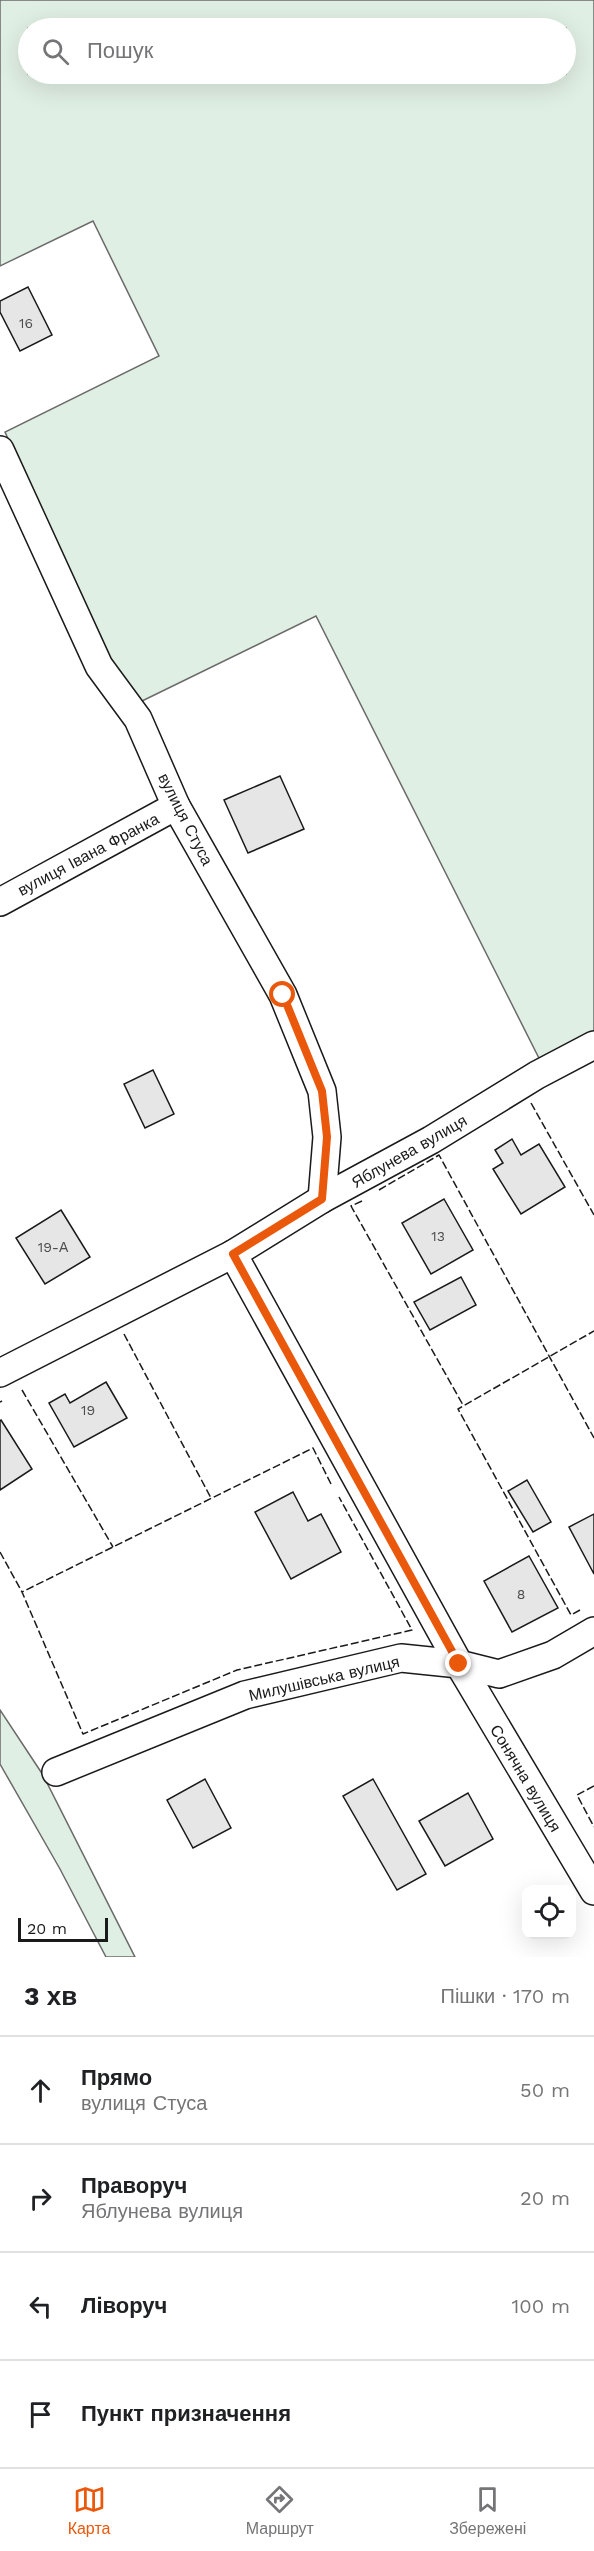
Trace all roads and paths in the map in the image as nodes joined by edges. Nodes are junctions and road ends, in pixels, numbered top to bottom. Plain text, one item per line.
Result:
1 (0, 450) edge
2 (176, 806) junction
3 (0, 902) edge
4 (594, 1045) edge
5 (322, 1199) junction
6 (233, 1254) junction
7 (0, 1373) edge
8 (594, 1631) edge
9 (459, 1664) junction
10 (57, 1772) dead end
11 (594, 1891) edge

1 - 2 street, вулиця Стуса
2 - 3 street, вулиця Івана Франка
2 - 5 street, вулиця Стуса
4 - 5 street, Яблунева вулиця
5 - 6 street, Яблунева вулиця
6 - 7 street, Яблунева вулиця
6 - 9 street, Сонячна вулиця
8 - 9 street, Милушівська вулиця
9 - 10 street, Милушівська вулиця
9 - 11 street, Сонячна вулиця

